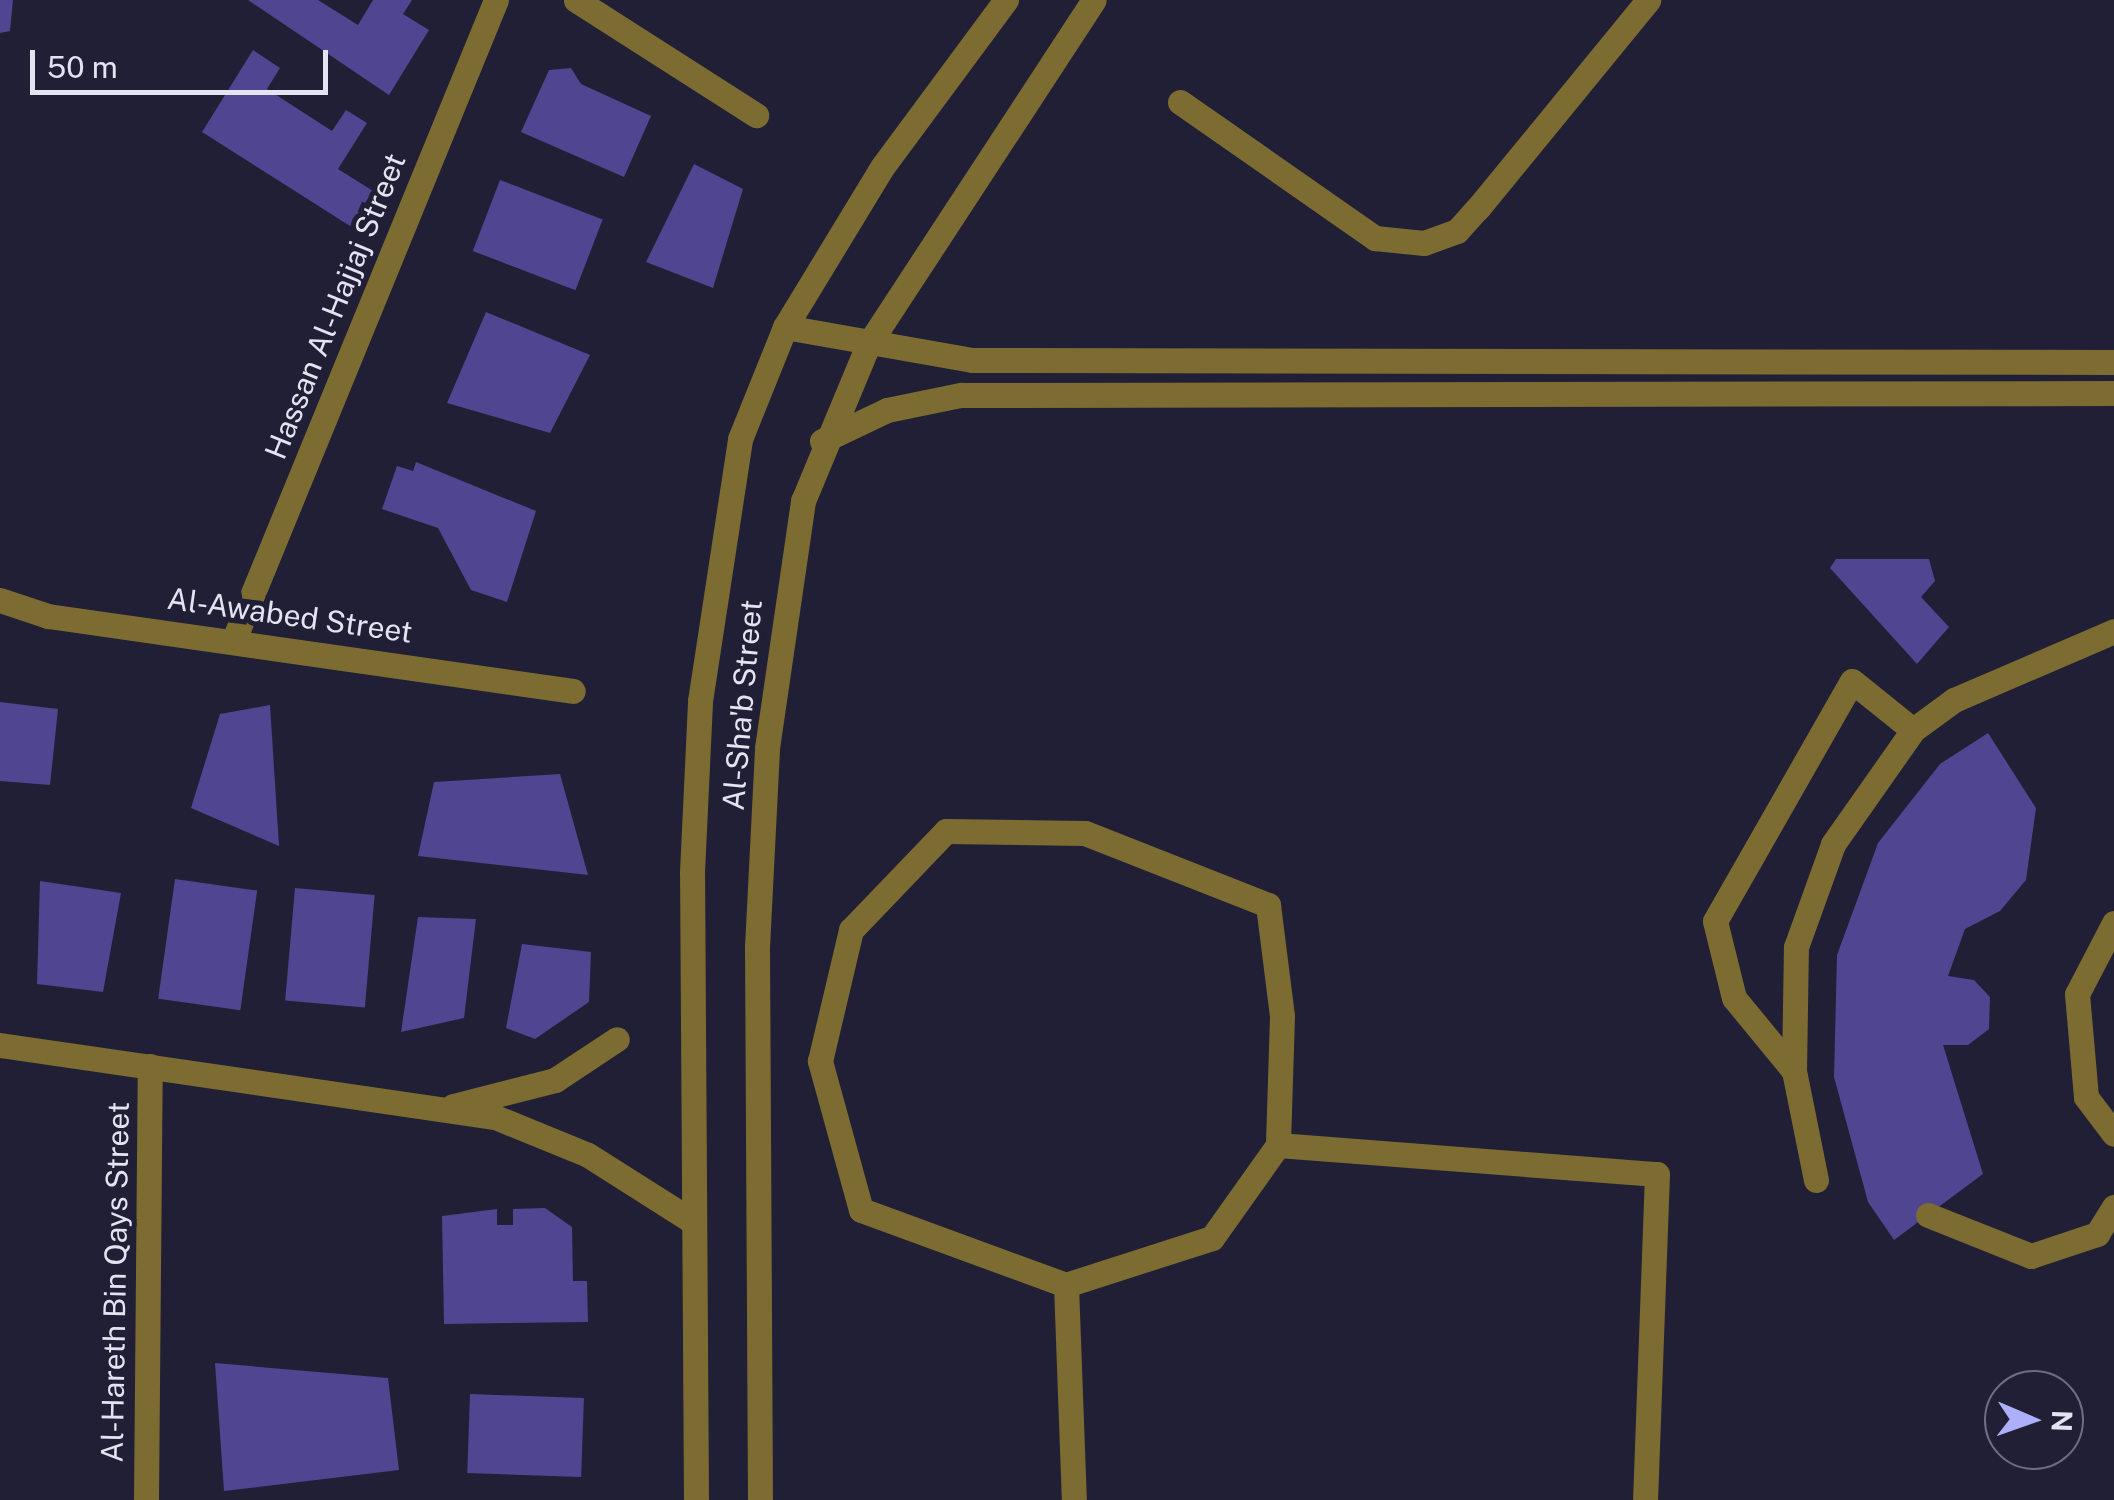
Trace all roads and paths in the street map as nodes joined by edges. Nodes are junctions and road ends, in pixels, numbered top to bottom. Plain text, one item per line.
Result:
1 (496, 0) edge
2 (576, 0) edge
3 (1006, 0) edge
4 (1094, 0) edge
5 (1648, 0) edge
6 (1180, 102) dead end
7 (756, 115) dead end
8 (785, 326) junction
9 (868, 345) junction
10 (2114, 362) edge
11 (2114, 393) edge
12 (822, 441) junction
13 (0, 600) edge
14 (2114, 630) edge
15 (235, 637) junction
16 (572, 691) dead end
17 (1914, 730) junction
18 (2114, 924) edge
19 (617, 1039) dead end
20 (0, 1045) edge
21 (150, 1066) junction
22 (1794, 1071) junction
23 (444, 1108) junction
24 (2114, 1134) edge
25 (1278, 1145) junction
26 (1816, 1180) dead end
27 (2114, 1207) edge
28 (1928, 1215) dead end
29 (692, 1221) junction
30 (1066, 1285) junction
31 (146, 1500) edge
32 (696, 1500) edge
33 (760, 1500) edge
34 (1074, 1500) edge
35 (1645, 1500) edge

1 - 15 street, Hassan Al-Hajjaj Street
2 - 7 street
3 - 8 street, Al-Sha'b Street
4 - 9 street, Al-Sha'b Street
5 - 6 street
8 - 9 street
8 - 29 street, Al-Sha'b Street
9 - 10 street
9 - 12 street, Al-Sha'b Street
11 - 12 street
12 - 33 street, Al-Sha'b Street
13 - 15 street, Al-Awabed Street
14 - 17 street
15 - 16 street, Al-Awabed Street
17 - 22 street
17 - 22 street
18 - 24 street
19 - 23 street
20 - 21 street
21 - 23 street
21 - 31 street, Al-Hareth Bin Qays Street
22 - 26 street
23 - 29 street
25 - 30 street
25 - 30 street
25 - 35 street
27 - 28 street
29 - 32 street, Al-Sha'b Street
30 - 34 street

